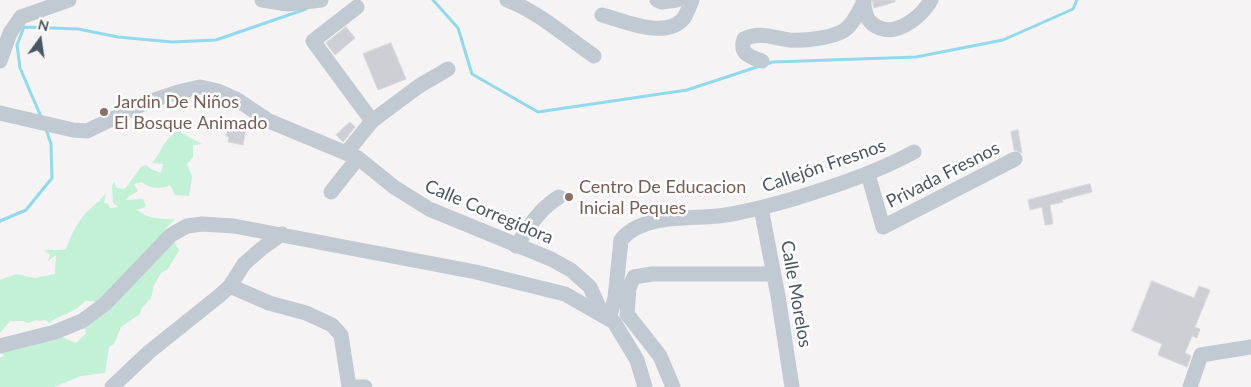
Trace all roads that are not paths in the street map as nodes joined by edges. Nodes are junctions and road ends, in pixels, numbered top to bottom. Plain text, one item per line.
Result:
1 (69, 0) edge
2 (262, 0) edge
3 (321, 0) edge
4 (507, 0) edge
5 (657, 0) edge
6 (677, 0) edge
7 (692, 0) edge
8 (931, 0) edge
9 (864, 1) edge
10 (357, 7) dead end
11 (602, 15) dead end
12 (594, 56) dead end
13 (0, 61) edge
14 (762, 61) dead end
15 (448, 69) dead end
16 (0, 113) edge
17 (372, 121) junction
18 (914, 152) dead end
19 (353, 155) junction
20 (1015, 159) dead end
21 (868, 174) junction
22 (331, 192) dead end
23 (558, 197) dead end
24 (761, 208) junction
25 (282, 234) junction
26 (516, 246) junction
27 (774, 274) junction
28 (230, 286) junction
29 (613, 317) junction
30 (0, 346) edge
31 (1251, 347) edge
32 (112, 387) edge
33 (349, 387) edge
34 (365, 387) edge
35 (645, 387) edge
36 (673, 387) edge
37 (792, 387) edge
38 (1190, 387) edge

1 - 13 street
2 - 3 street
4 - 12 street
5 - 6 street
7 - 11 street
8 - 9 street
9 - 14 street
10 - 17 street
15 - 17 street
16 - 19 street, Calle Corregidora
17 - 19 street
18 - 21 street, Callejón Fresnos
19 - 22 street
19 - 26 street, Calle Corregidora
20 - 21 street, Privada Fresnos
21 - 24 street, Callejón Fresnos
23 - 26 street
24 - 27 street, Calle Morelos
24 - 29 street, Callejón Fresnos
25 - 28 street
25 - 29 street
25 - 30 street
26 - 29 street, Calle Corregidora
27 - 29 street
27 - 37 street, Calle Morelos
28 - 32 street
28 - 33 street
29 - 35 street
29 - 36 street
31 - 38 street
33 - 34 street

